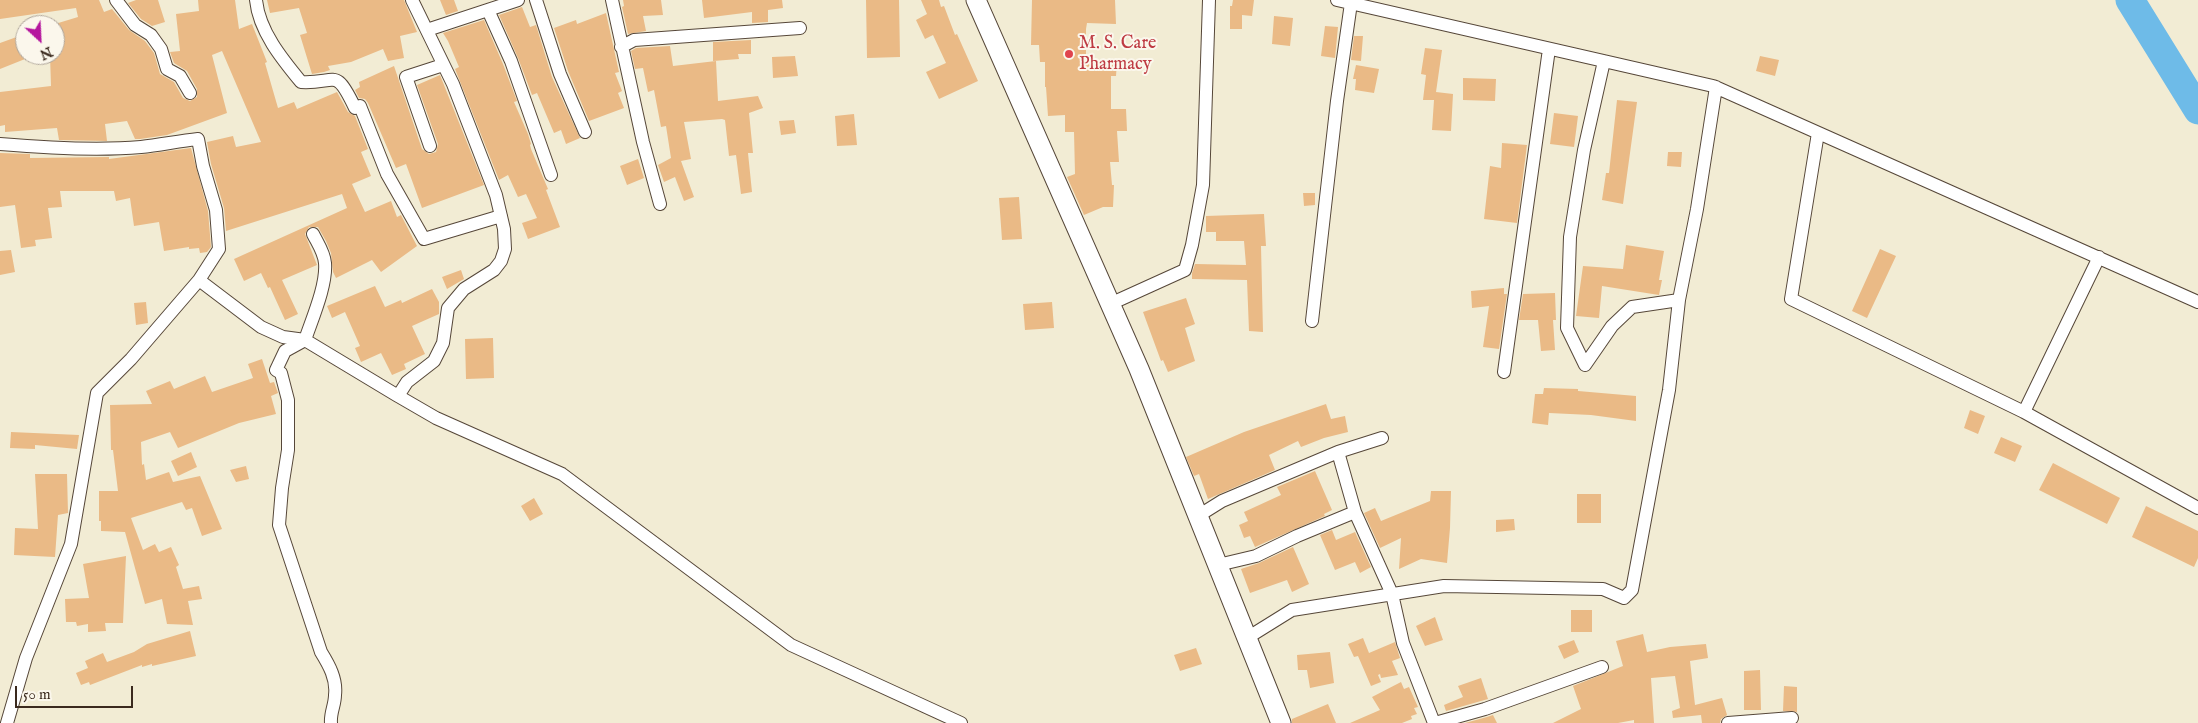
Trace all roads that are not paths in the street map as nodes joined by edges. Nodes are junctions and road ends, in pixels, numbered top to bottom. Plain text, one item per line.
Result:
1 (116, 0) edge
2 (256, 0) edge
3 (412, 0) edge
4 (518, 0) edge
5 (536, 0) edge
6 (612, 0) edge
7 (976, 0) edge
8 (1209, 0) edge
9 (1337, 0) edge
10 (1351, 4) junction
11 (488, 10) junction
12 (800, 28) dead end
13 (427, 30) junction
14 (621, 47) junction
15 (1549, 49) junction
16 (1604, 61) junction
17 (443, 65) junction
18 (1716, 88) junction
19 (190, 93) dead end
20 (585, 132) dead end
21 (1818, 133) junction
22 (0, 144) edge
23 (430, 146) dead end
24 (551, 175) dead end
25 (660, 204) dead end
26 (501, 216) junction
27 (313, 234) dead end
28 (2099, 257) junction
29 (199, 280) junction
30 (1679, 300) junction
31 (2198, 302) edge
32 (1110, 304) junction
33 (1312, 321) dead end
34 (305, 340) junction
35 (1504, 372) dead end
36 (398, 396) junction
37 (2024, 412) junction
38 (1382, 438) dead end
39 (1338, 452) junction
40 (2198, 508) edge
41 (1355, 512) junction
42 (1198, 516) junction
43 (1218, 565) junction
44 (1392, 594) junction
45 (1247, 638) junction
46 (1602, 667) dead end
47 (1792, 718) dead end
48 (7, 723) edge
49 (331, 723) edge
50 (961, 723) edge
51 (1281, 723) edge
52 (1435, 723) edge
53 (1728, 723) edge

1 - 19 street
2 - 26 street
3 - 13 street
4 - 11 street
5 - 20 street
6 - 14 street
7 - 32 main road
8 - 32 street
9 - 10 street
10 - 15 street
10 - 33 street
11 - 13 street
11 - 24 street
12 - 14 street
13 - 17 street
14 - 25 street
15 - 16 street
15 - 35 street
16 - 18 street
16 - 30 street
17 - 23 street
17 - 26 street
18 - 21 street
18 - 30 street
21 - 28 street
21 - 37 street
22 - 29 street
26 - 36 street
27 - 34 street
28 - 31 street
28 - 37 street
29 - 34 street
29 - 48 street
30 - 44 street
32 - 42 main road
34 - 36 street
34 - 49 street
36 - 50 street
37 - 40 street
38 - 39 street
39 - 41 street
39 - 42 street
41 - 43 street
41 - 44 street
42 - 43 main road
43 - 45 main road
44 - 45 street
44 - 52 street
45 - 51 main road
46 - 52 street
47 - 53 street

